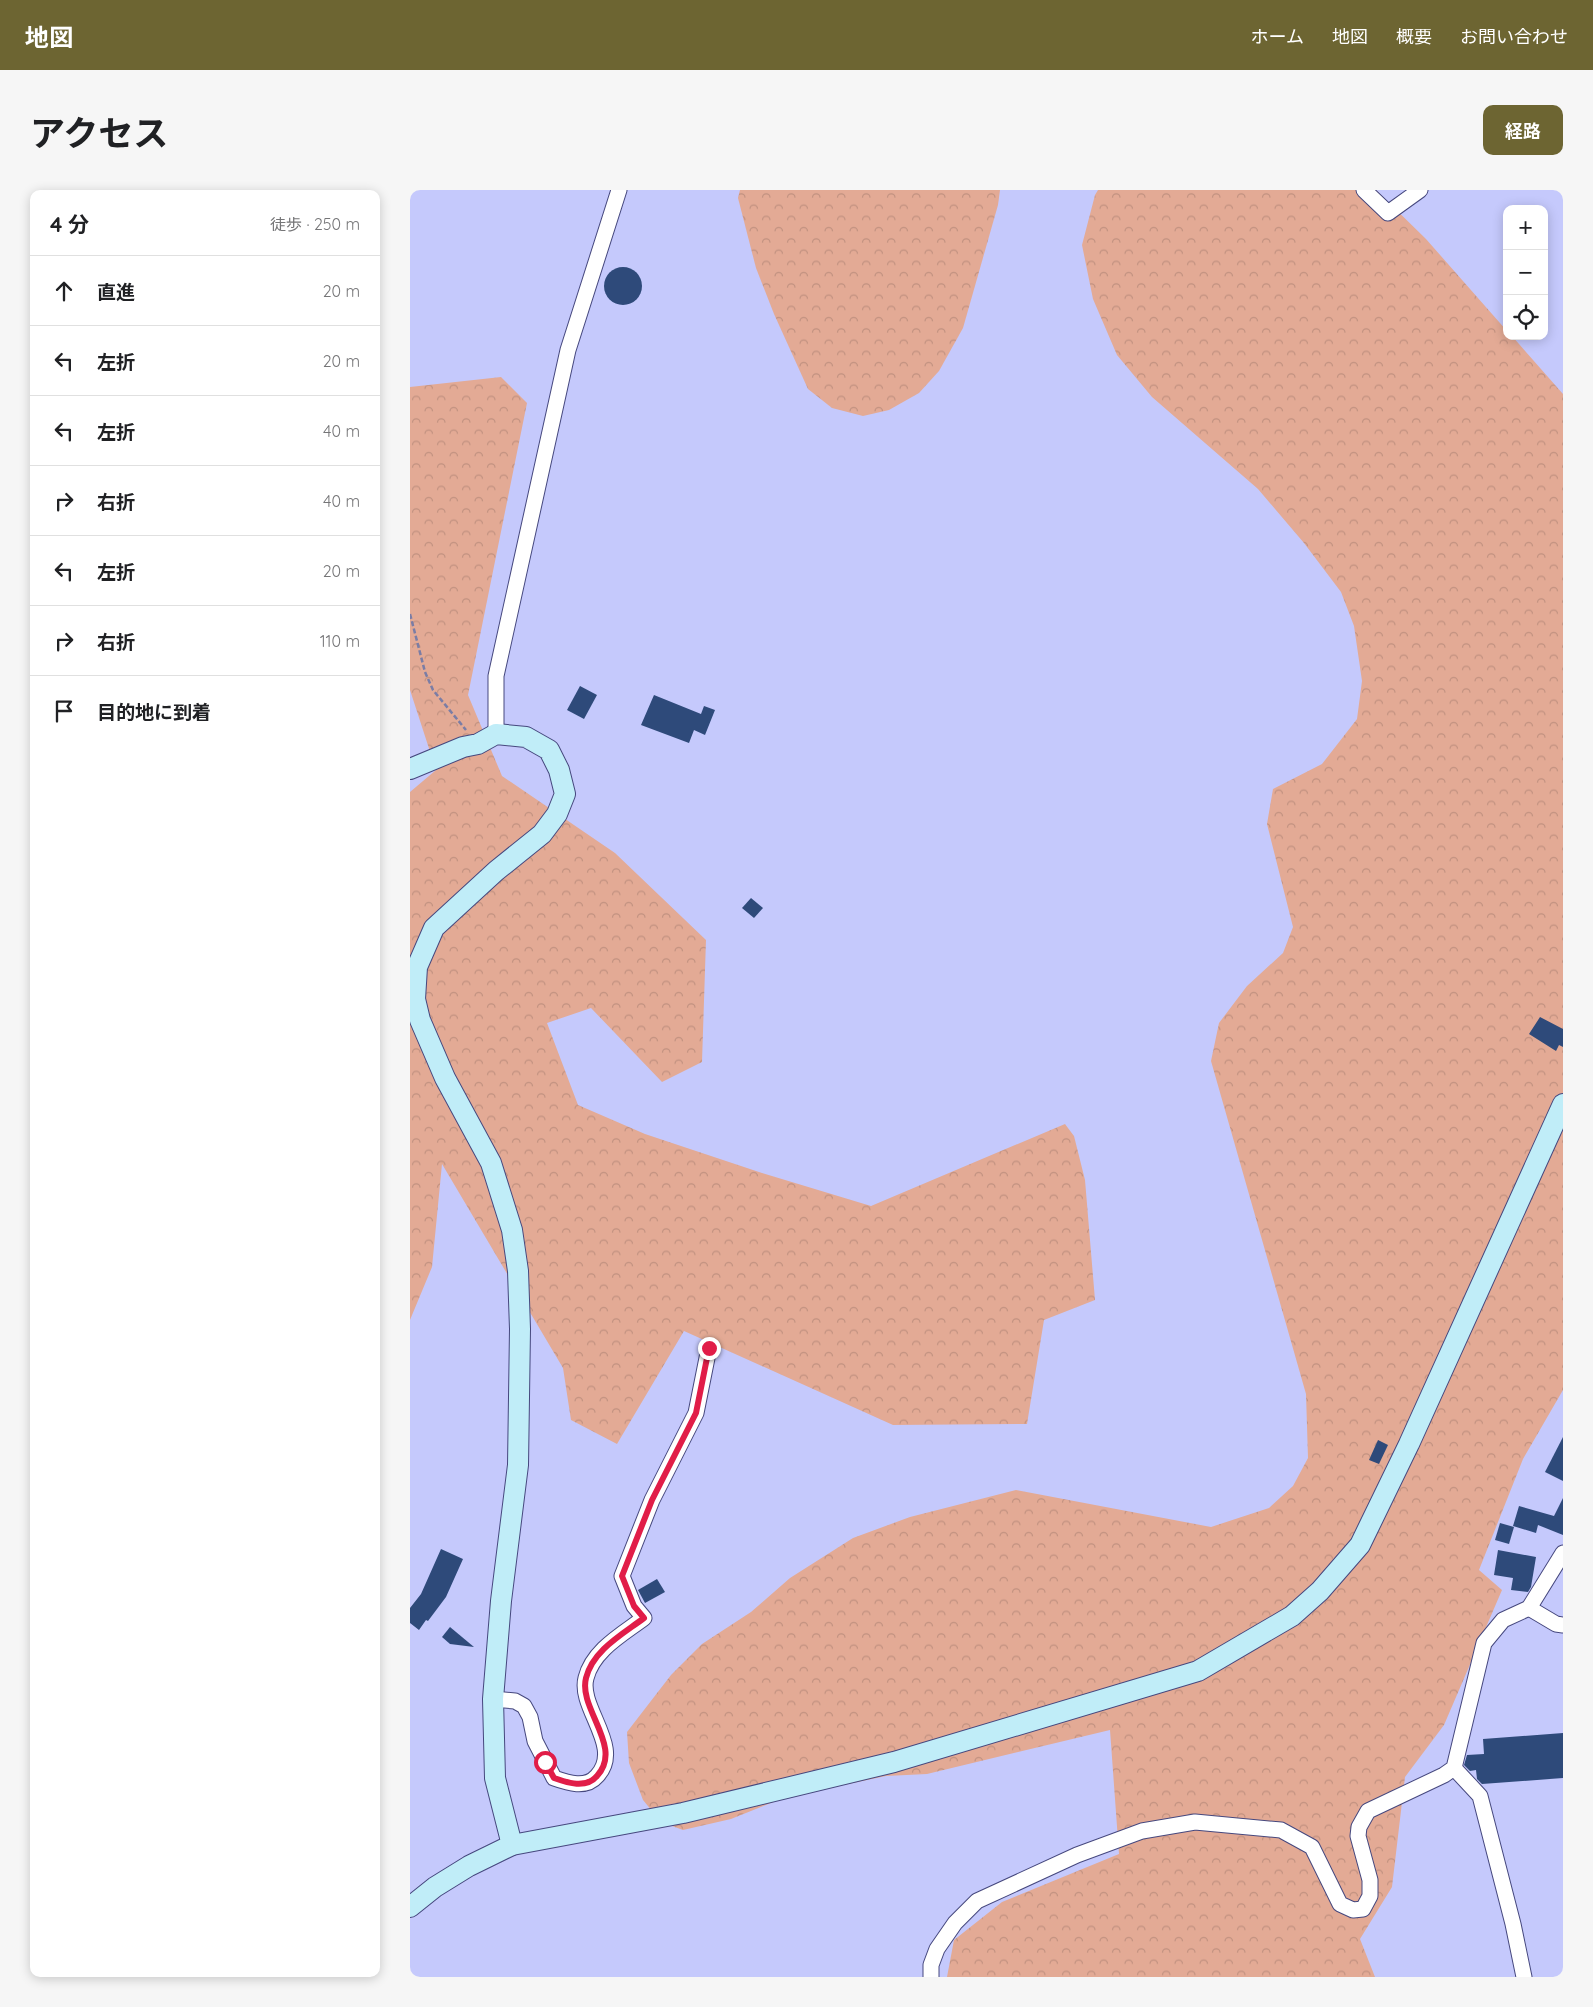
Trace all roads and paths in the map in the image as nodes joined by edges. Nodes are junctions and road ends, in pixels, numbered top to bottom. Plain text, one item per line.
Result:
1 (619, 190) edge
2 (1364, 190) edge
3 (1420, 190) edge
4 (410, 614) edge
5 (496, 734) junction
6 (478, 744) junction
7 (410, 769) edge
8 (1563, 1104) edge
9 (709, 1348) dead end
10 (1563, 1553) edge
11 (1528, 1608) junction
12 (1563, 1625) edge
13 (494, 1699) junction
14 (1454, 1768) junction
15 (512, 1845) junction
16 (410, 1907) edge
17 (931, 1977) edge
18 (1524, 1977) edge

1 - 5 street
2 - 3 street
4 - 6 path
5 - 6 street
5 - 13 street
6 - 7 street
8 - 15 street
9 - 13 street
10 - 11 street
11 - 12 street
11 - 14 street
13 - 15 street
14 - 17 street
14 - 18 street
15 - 16 street

